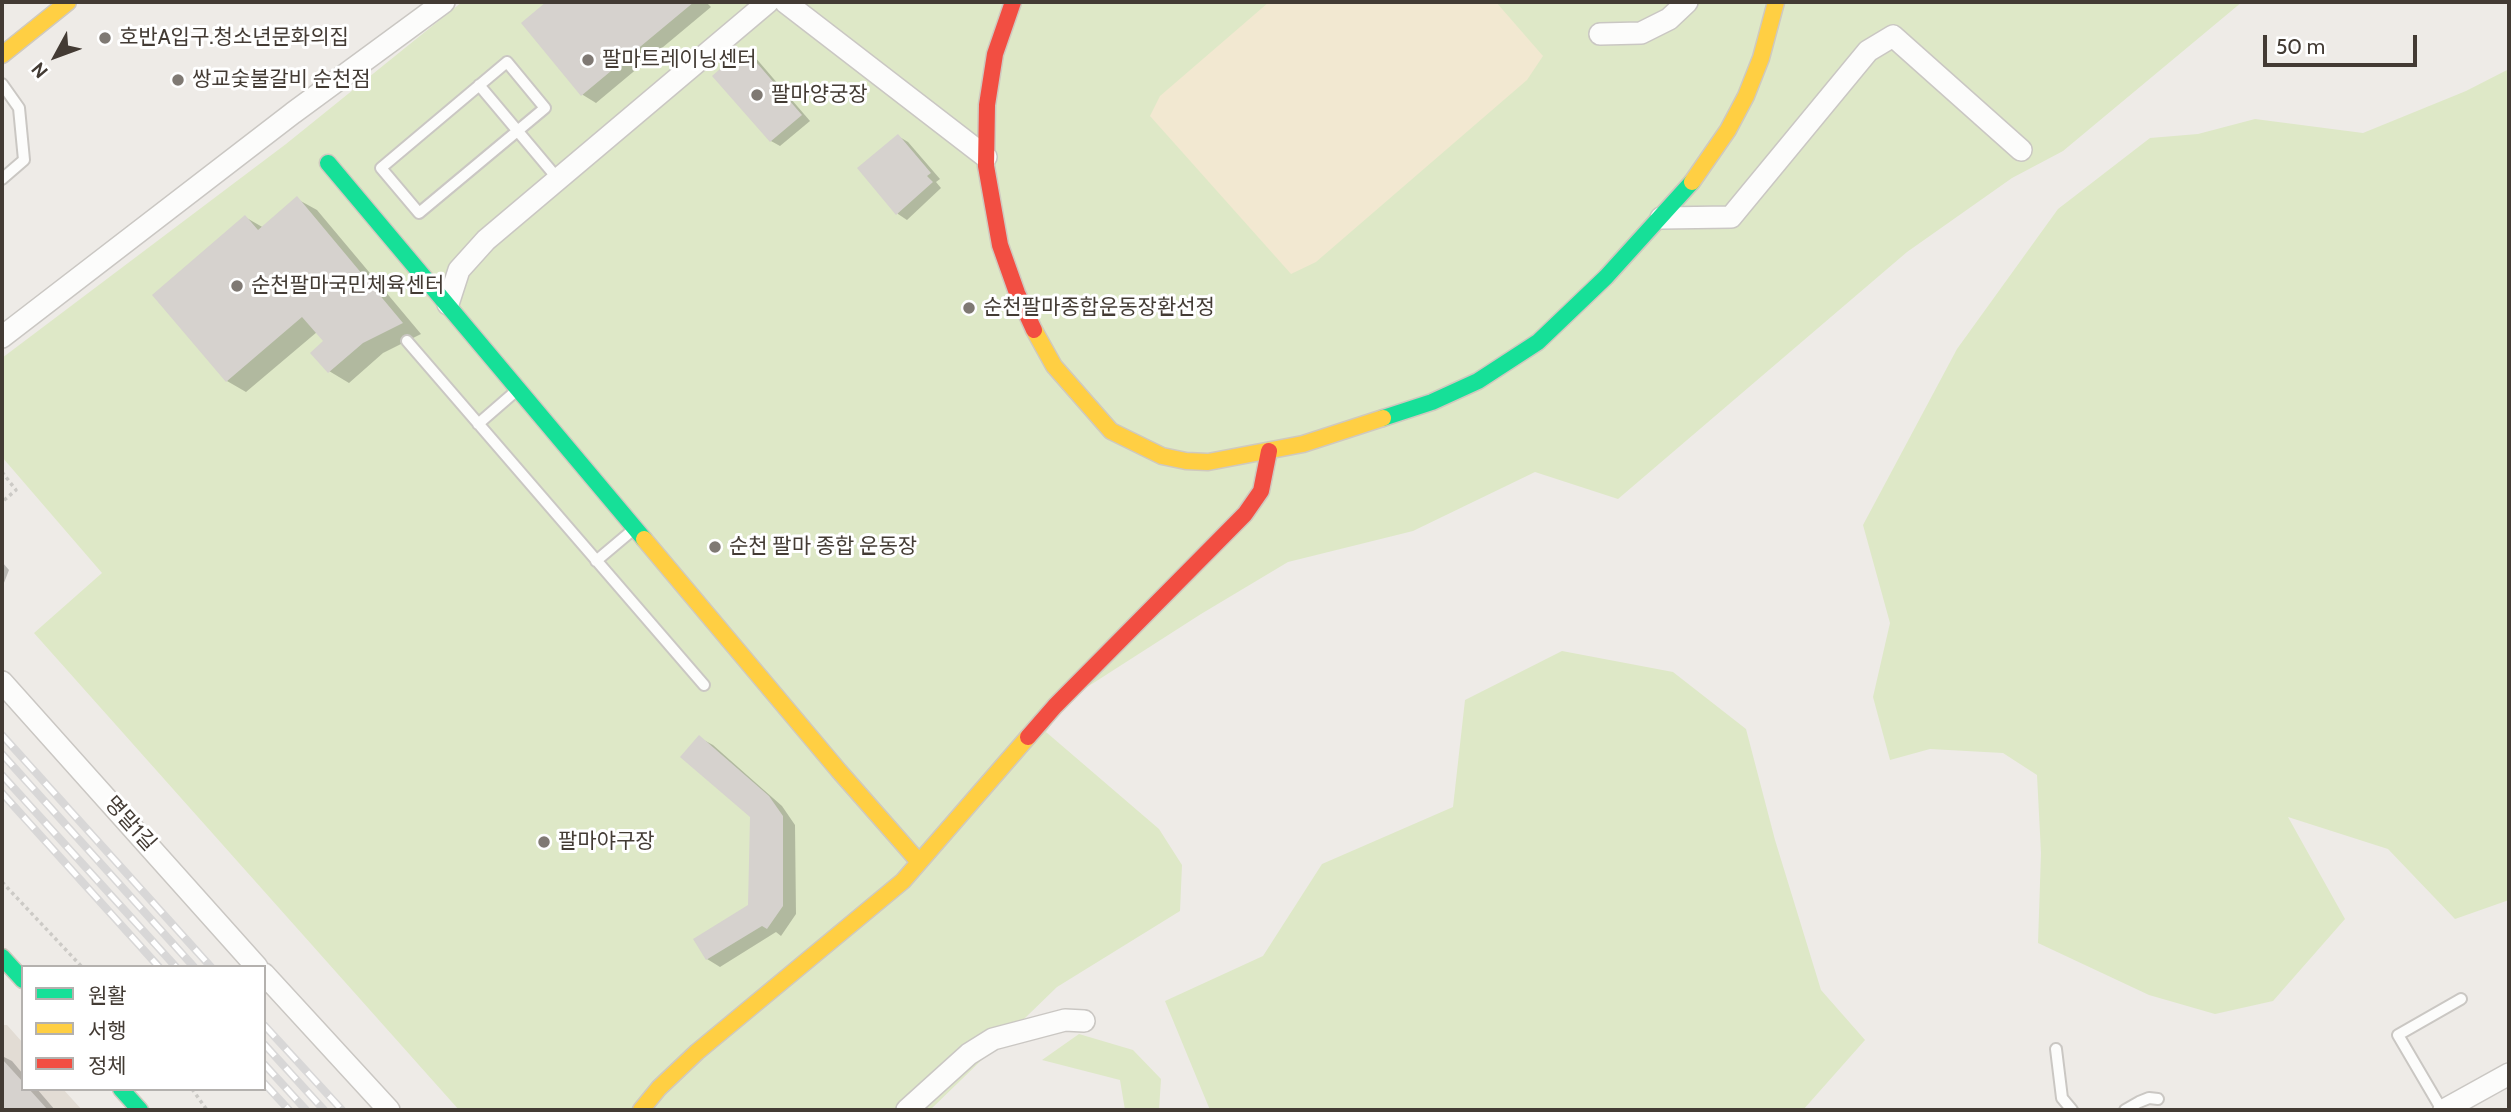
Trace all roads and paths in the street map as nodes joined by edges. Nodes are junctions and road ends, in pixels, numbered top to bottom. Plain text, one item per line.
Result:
1 (68, 2) edge
2 (444, 2) edge
3 (768, 2) edge
4 (785, 2) edge
5 (1013, 2) edge
6 (1687, 2) edge
7 (1776, 2) edge
8 (1600, 34) dead end
9 (2, 55) edge
10 (2, 85) edge
11 (480, 85) junction
12 (518, 131) junction
13 (2021, 150) dead end
14 (986, 157) junction
15 (328, 163) dead end
16 (2, 179) edge
17 (558, 179) junction
18 (1661, 218) junction
19 (448, 304) junction
20 (2, 337) edge
21 (407, 341) dead end
22 (518, 390) junction
23 (478, 424) junction
24 (1269, 451) junction
25 (2, 472) edge
26 (2, 502) edge
27 (635, 528) junction
28 (596, 561) junction
29 (2, 682) edge
30 (704, 685) dead end
31 (919, 862) junction
32 (2, 882) edge
33 (4, 963) edge
34 (80, 965) edge
35 (255, 965) edge
36 (266, 976) edge
37 (21, 978) edge
38 (2461, 999) dead end
39 (1084, 1021) dead end
40 (2056, 1049) dead end
41 (2509, 1074) edge
42 (123, 1091) edge
43 (193, 1091) edge
44 (2158, 1099) dead end
45 (141, 1110) edge
46 (207, 1110) edge
47 (389, 1110) edge
48 (641, 1110) edge
49 (907, 1110) edge
50 (2072, 1110) edge
51 (2126, 1110) edge
52 (2443, 1110) edge

1 - 9 street
2 - 20 street
3 - 17 street
4 - 14 street
5 - 14 street
6 - 8 street
7 - 18 street
10 - 16 lane
11 - 12 lane
11 - 12 lane
11 - 12 lane
12 - 17 lane
13 - 18 street
14 - 24 street
15 - 19 street
17 - 19 street
18 - 24 street
19 - 22 street
21 - 23 lane
22 - 23 lane
22 - 27 street
23 - 28 lane
24 - 31 street
25 - 26 path
27 - 28 lane
27 - 31 street
28 - 30 lane
29 - 35 street, 명말1길
31 - 48 street
32 - 34 path
33 - 37 street
36 - 47 street
38 - 52 lane
39 - 49 street
40 - 50 lane
41 - 52 street
42 - 45 street
43 - 46 path
44 - 51 lane

